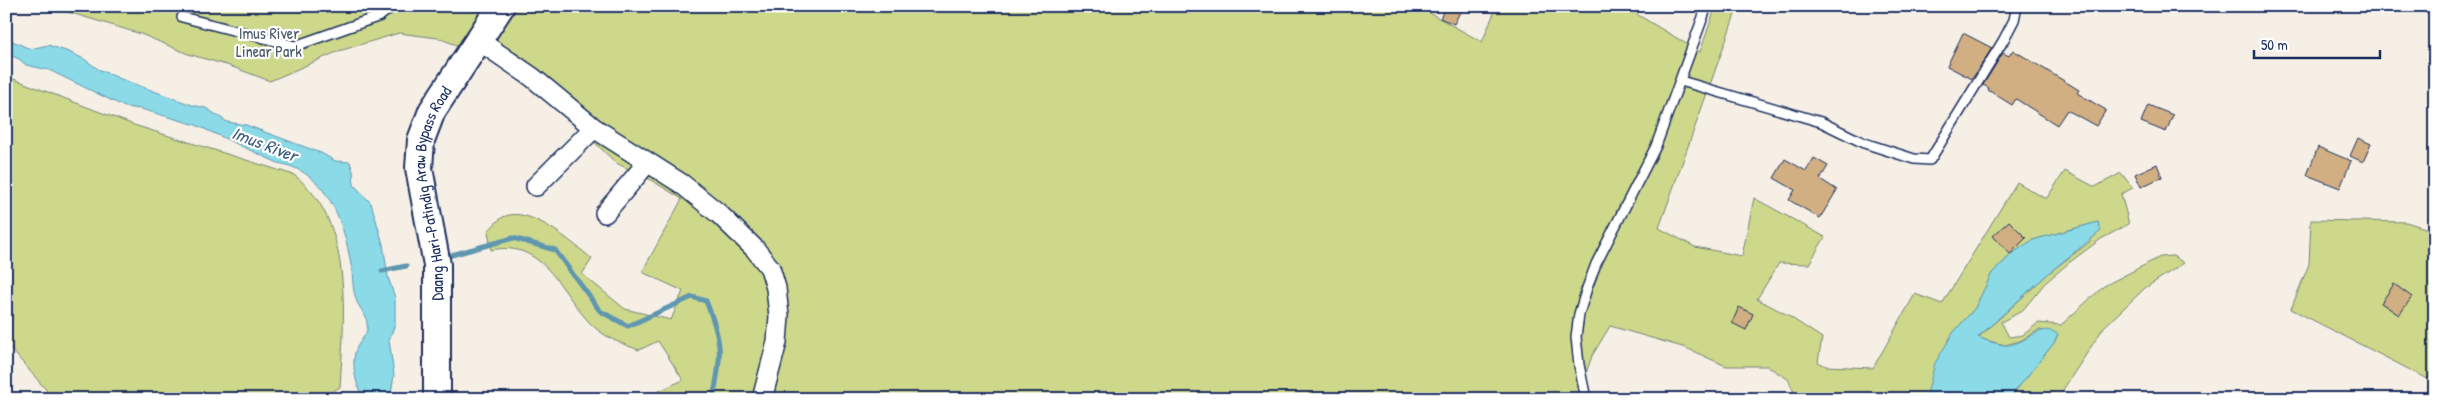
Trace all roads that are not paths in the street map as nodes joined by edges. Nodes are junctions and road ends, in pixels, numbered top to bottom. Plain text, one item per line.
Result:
1 (393, 6) edge
2 (501, 6) edge
3 (1707, 6) edge
4 (2017, 6) edge
5 (182, 17) dead end
6 (478, 40) junction
7 (1681, 81) junction
8 (594, 128) junction
9 (647, 163) junction
10 (536, 186) dead end
11 (605, 213) dead end
12 (438, 399) edge
13 (762, 399) edge
14 (1586, 399) edge

1 - 5 lane
2 - 6 main road, Daang Hari-Patindig Araw Bypass Road
3 - 7 lane
4 - 7 lane
6 - 8 street
6 - 12 main road, Daang Hari-Patindig Araw Bypass Road
7 - 14 lane
8 - 9 street
8 - 10 street
9 - 11 street
9 - 13 street

